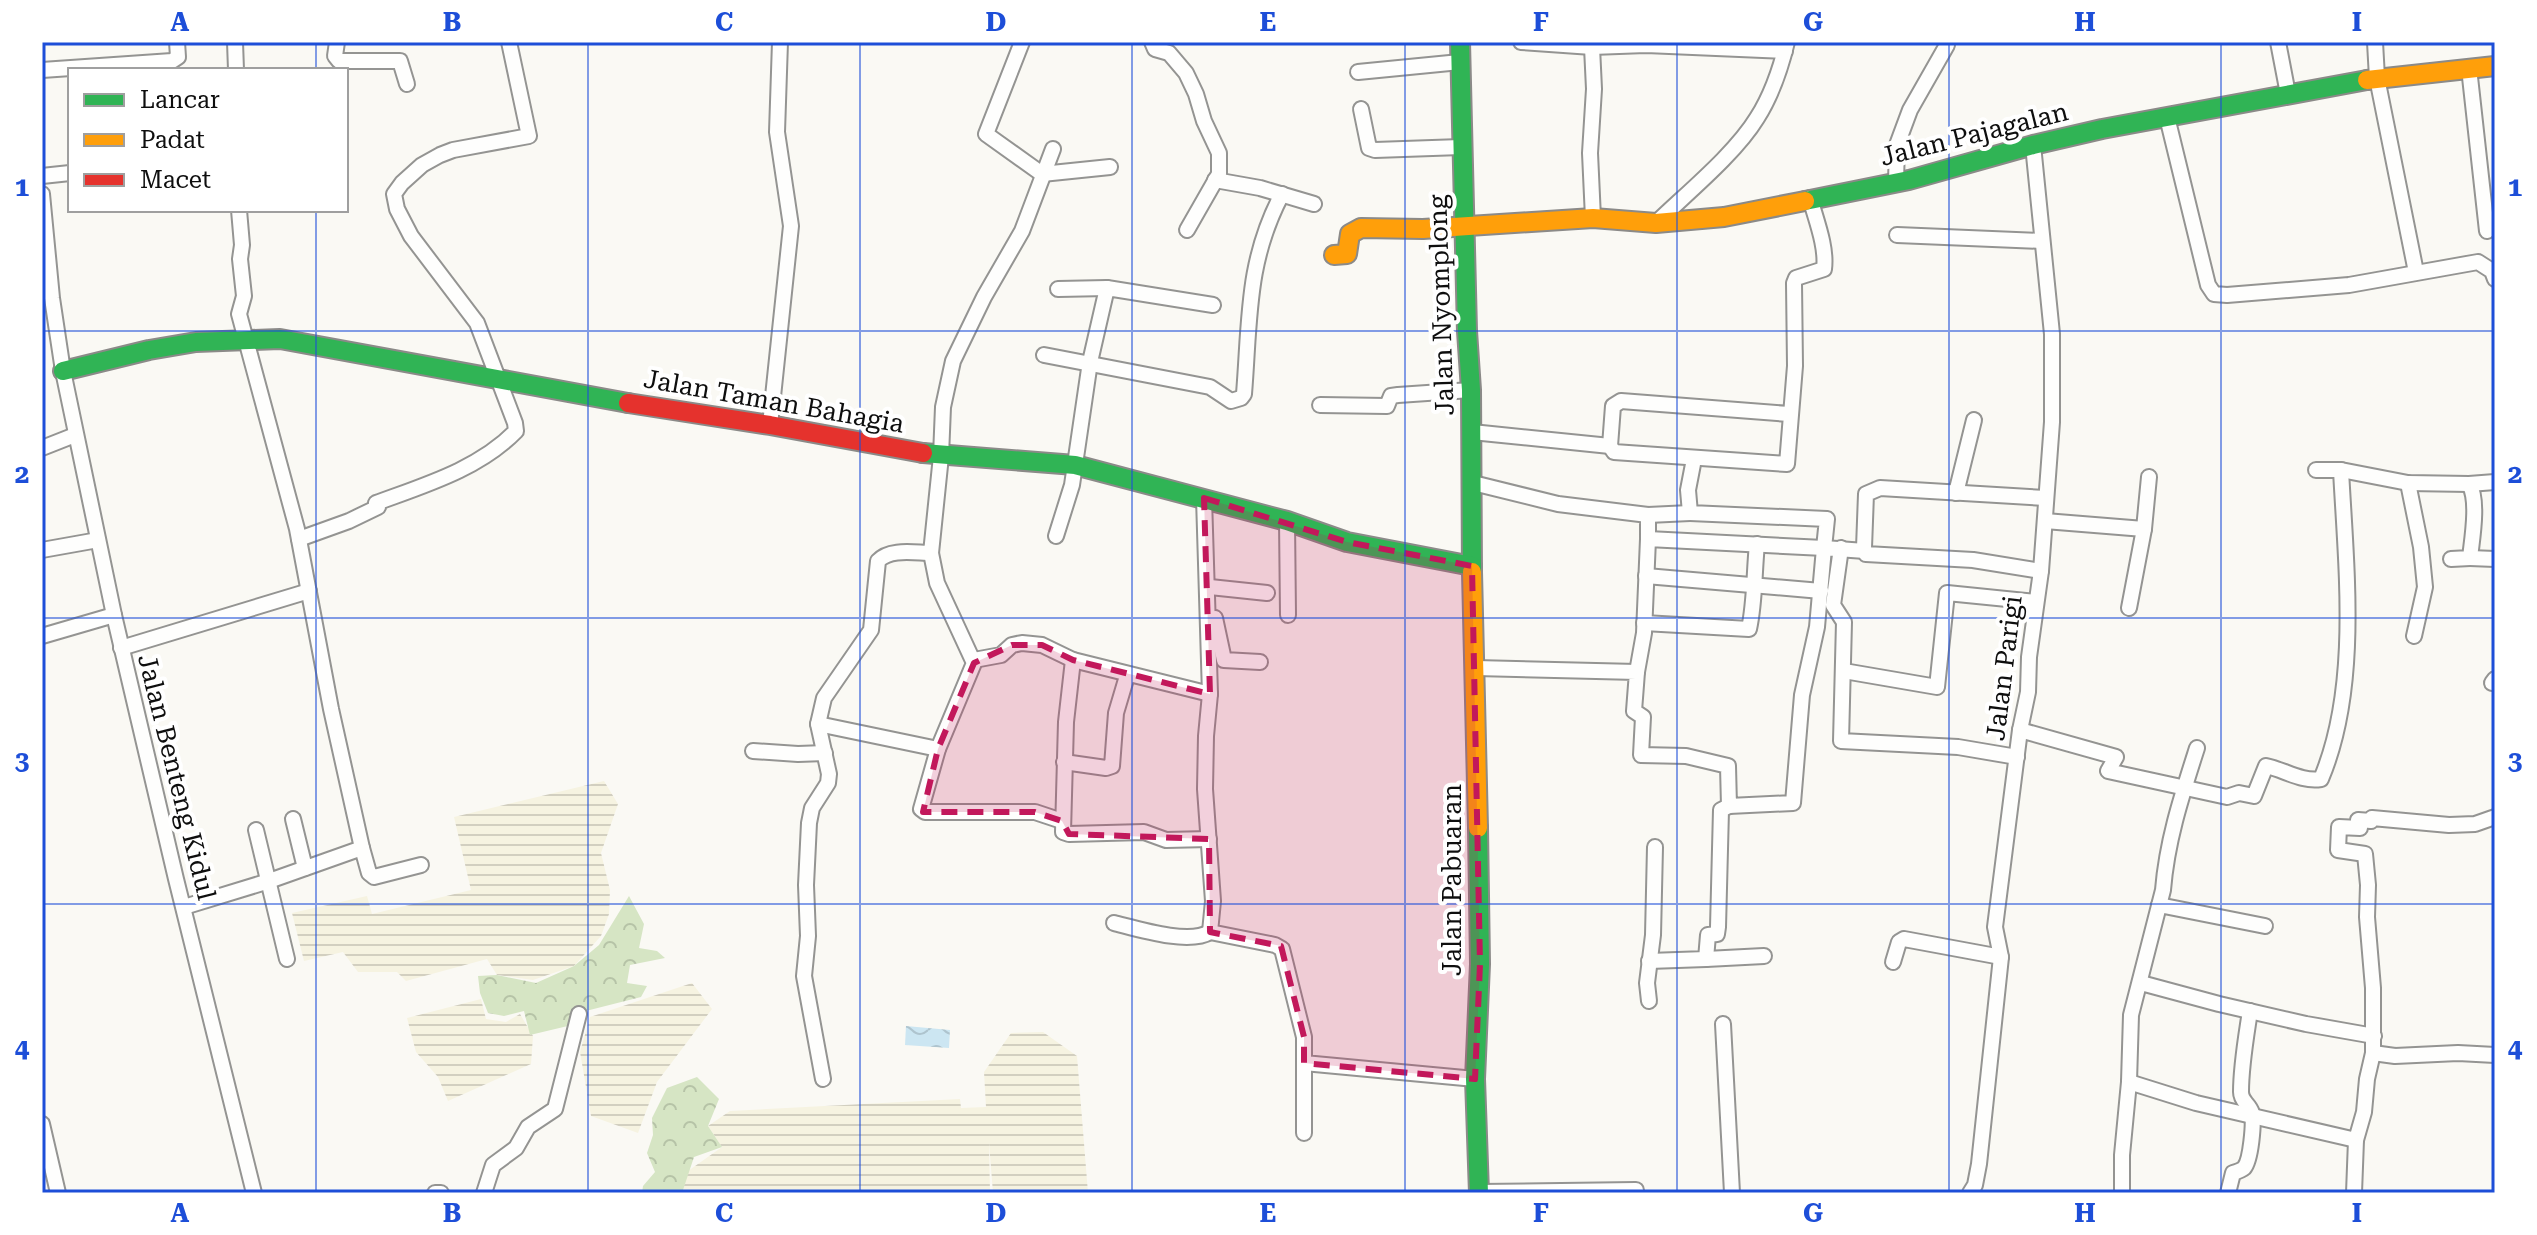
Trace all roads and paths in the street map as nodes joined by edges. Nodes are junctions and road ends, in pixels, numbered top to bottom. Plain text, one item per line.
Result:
1 (177, 42) edge
2 (235, 42) edge
3 (337, 42) edge
4 (509, 42) edge
5 (780, 42) edge
6 (1022, 42) edge
7 (1152, 42) edge
8 (1460, 42) edge
9 (1521, 42) edge
10 (2278, 42) edge
11 (2375, 42) edge
12 (1646, 44) edge
13 (1947, 45) dead end
14 (1786, 46) edge
15 (1592, 47) junction
16 (1460, 62) junction
17 (2495, 66) edge
18 (145, 67) edge
19 (111, 68) edge
20 (236, 68) edge
21 (2469, 68) junction
22 (68, 69) edge
23 (42, 70) edge
24 (1358, 72) dead end
25 (2377, 78) junction
26 (407, 84) dead end
27 (2288, 94) junction
28 (1361, 109) dead end
29 (2167, 117) junction
30 (2033, 145) junction
31 (1461, 147) junction
32 (1053, 149) dead end
33 (1110, 167) dead end
34 (68, 173) edge
35 (1042, 174) junction
36 (42, 176) edge
37 (1215, 180) junction
38 (1896, 182) junction
39 (42, 194) edge
40 (1282, 194) junction
41 (1810, 198) junction
42 (1314, 204) dead end
43 (239, 212) edge
44 (1593, 218) junction
45 (1656, 223) junction
46 (1465, 227) junction
47 (1187, 230) dead end
48 (2487, 231) dead end
49 (1897, 235) dead end
50 (2042, 241) junction
51 (1334, 255) dead end
52 (45, 259) edge
53 (2416, 272) junction
54 (2495, 279) edge
55 (1107, 288) junction
56 (1058, 289) dead end
57 (1213, 305) dead end
58 (244, 338) junction
59 (1044, 355) dead end
60 (1090, 362) junction
61 (63, 371) junction
62 (499, 379) junction
63 (1471, 390) junction
64 (1320, 405) dead end
65 (1789, 414) junction
66 (1974, 420) dead end
67 (770, 425) junction
68 (1472, 432) junction
69 (75, 435) junction
70 (1610, 446) junction
71 (42, 448) edge
72 (941, 456) junction
73 (1694, 459) junction
74 (1075, 465) junction
75 (2316, 470) dead end
76 (2341, 470) junction
77 (2149, 477) dead end
78 (2495, 482) edge
79 (1473, 483) junction
80 (2408, 483) junction
81 (2469, 484) junction
82 (1956, 493) junction
83 (2045, 498) junction
84 (1207, 499) junction
85 (1690, 513) junction
86 (1648, 515) junction
87 (1287, 521) junction
88 (2045, 521) junction
89 (2144, 529) junction
90 (1056, 536) dead end
91 (299, 539) junction
92 (1648, 539) junction
93 (98, 540) junction
94 (1757, 544) junction
95 (1824, 548) junction
96 (1841, 548) junction
97 (42, 550) edge
98 (1865, 551) junction
99 (931, 553) junction
100 (2470, 558) junction
101 (2451, 559) dead end
102 (2495, 559) edge
103 (1472, 566) junction
104 (2041, 571) junction
105 (1646, 576) junction
106 (1752, 585) junction
107 (1210, 587) junction
108 (309, 591) junction
109 (1821, 591) junction
110 (1267, 593) dead end
111 (2036, 602) junction
112 (2129, 608) dead end
113 (114, 615) junction
114 (1288, 615) dead end
115 (1644, 623) junction
116 (42, 636) edge
117 (2414, 636) dead end
118 (121, 648) junction
119 (974, 660) junction
120 (1073, 660) junction
121 (1260, 662) dead end
122 (1476, 668) junction
123 (1844, 671) junction
124 (1637, 672) junction
125 (1127, 676) junction
126 (1210, 694) junction
127 (818, 724) junction
128 (2020, 730) junction
129 (2197, 748) dead end
130 (938, 749) junction
131 (753, 751) dead end
132 (825, 753) junction
133 (2017, 757) junction
134 (1064, 762) junction
135 (2184, 787) junction
136 (1729, 806) junction
137 (2495, 818) edge
138 (293, 819) dead end
139 (1062, 821) junction
140 (256, 830) dead end
141 (1209, 839) junction
142 (1655, 847) dead end
143 (362, 848) junction
144 (421, 865) dead end
145 (305, 868) junction
146 (269, 881) junction
147 (2159, 905) junction
148 (184, 907) junction
149 (1114, 923) dead end
150 (2265, 926) dead end
151 (1210, 932) junction
152 (1764, 956) dead end
153 (2001, 957) junction
154 (287, 959) dead end
155 (1706, 959) junction
156 (1649, 961) junction
157 (1893, 962) dead end
158 (2141, 983) junction
159 (1649, 1001) dead end
160 (2250, 1011) junction
161 (579, 1014) dead end
162 (1723, 1024) dead end
163 (2374, 1036) junction
164 (2373, 1053) junction
165 (2495, 1055) edge
166 (1304, 1063) junction
167 (823, 1079) dead end
168 (1475, 1079) junction
169 (2129, 1082) junction
170 (2253, 1117) junction
171 (42, 1124) edge
172 (1304, 1133) dead end
173 (2356, 1140) junction
174 (1636, 1190) dead end
175 (1479, 1192) edge
176 (58, 1193) edge
177 (254, 1193) edge
178 (484, 1193) edge
179 (1732, 1193) edge
180 (1970, 1193) edge
181 (2122, 1193) edge
182 (2228, 1193) edge
183 (2354, 1193) edge

1 - 18 street
2 - 20 street
3 - 26 street
4 - 62 street
5 - 67 street
6 - 35 street
7 - 37 street
8 - 16 street, Jalan Nyomplong
9 - 15 street
10 - 27 street
11 - 25 street
12 - 14 street
12 - 15 street
13 - 38 street
14 - 45 street
15 - 44 street
16 - 24 street
16 - 31 street, Jalan Nyomplong
17 - 21 street, Jalan Pajagalan
18 - 19 street
21 - 25 street, Jalan Pajagalan
21 - 48 street
22 - 23 street
25 - 27 street, Jalan Pajagalan
25 - 53 street
27 - 29 street, Jalan Pajagalan
28 - 31 street
29 - 30 street, Jalan Pajagalan
29 - 53 street
30 - 38 street, Jalan Pajagalan
30 - 50 street, Jalan Parigi
31 - 46 street, Jalan Nyomplong
32 - 35 street
33 - 35 street
34 - 36 street
35 - 72 street
37 - 40 street
37 - 47 street
38 - 41 street, Jalan Pajagalan
39 - 52 street, Jalan Benteng Kidul
40 - 42 street
40 - 60 street
41 - 45 street, Jalan Pajagalan
41 - 65 street
43 - 58 street
44 - 45 street, Jalan Pajagalan
44 - 46 street, Jalan Pajagalan
46 - 51 street, Jalan Pajagalan
46 - 63 street, Jalan Nyomplong
49 - 50 street
50 - 83 street, Jalan Parigi
52 - 61 street, Jalan Benteng Kidul
53 - 54 street
55 - 56 street
55 - 57 street
55 - 60 street
58 - 61 street, Jalan Taman Bahagia
58 - 62 street, Jalan Taman Bahagia
58 - 91 street
59 - 60 street
60 - 74 street
61 - 69 street, Jalan Benteng Kidul
62 - 67 street, Jalan Taman Bahagia
62 - 91 street
63 - 64 street
63 - 68 street, Jalan Nyomplong
65 - 70 street
65 - 73 street
66 - 82 street
67 - 72 street, Jalan Taman Bahagia
68 - 70 street
68 - 79 street, Jalan Nyomplong
69 - 71 street
69 - 93 street, Jalan Benteng Kidul
70 - 73 street
72 - 74 street, Jalan Taman Bahagia
72 - 99 street
73 - 85 street
74 - 84 street, Jalan Taman Bahagia
74 - 90 street
75 - 76 street
76 - 80 street
76 - 135 street
77 - 89 street
78 - 81 street
79 - 86 street
79 - 103 street, Jalan Nyomplong
80 - 81 street
80 - 117 street
81 - 100 street
82 - 83 street
82 - 98 street
83 - 88 street, Jalan Parigi
84 - 87 street, Jalan Taman Bahagia
84 - 107 street
84 - 126 street
85 - 86 street
85 - 95 street
86 - 92 street
87 - 103 street, Jalan Taman Bahagia
87 - 114 street
88 - 89 street
88 - 104 street, Jalan Parigi
89 - 112 street
91 - 108 street
92 - 94 street
92 - 105 street
93 - 97 street
93 - 113 street, Jalan Benteng Kidul
94 - 95 street
94 - 106 street
95 - 96 street
95 - 109 street
96 - 98 street
96 - 123 street
98 - 104 street
99 - 119 street
99 - 127 street
100 - 101 street
100 - 102 street
103 - 122 street, Jalan Pabuaran
104 - 111 street, Jalan Parigi
105 - 106 street
105 - 115 street
106 - 109 street
106 - 115 street
107 - 110 street
107 - 121 street
108 - 118 street
108 - 143 street
109 - 136 street
111 - 123 street
111 - 128 street, Jalan Parigi
113 - 116 street
113 - 118 street, Jalan Benteng Kidul
115 - 124 street
118 - 148 street, Jalan Benteng Kidul
119 - 120 street
119 - 130 street
120 - 125 street
120 - 134 street
122 - 124 street
122 - 168 street, Jalan Pabuaran
123 - 133 street
124 - 136 street
125 - 126 street
125 - 134 street
126 - 141 street
127 - 130 street
127 - 132 street
128 - 133 street, Jalan Parigi
128 - 135 street
129 - 135 street
130 - 139 street
131 - 132 street
132 - 167 street
133 - 153 street, Jalan Parigi
134 - 139 street
135 - 147 street
136 - 155 street
137 - 163 street
138 - 145 street
139 - 141 street
140 - 146 street
141 - 151 street
142 - 156 street
143 - 144 street
143 - 145 street
145 - 146 street
146 - 148 street
146 - 154 street
147 - 150 street
147 - 158 street
148 - 177 street, Jalan Benteng Kidul
149 - 151 street
151 - 166 street
152 - 155 street
153 - 157 street
153 - 180 street, Jalan Parigi
155 - 156 street
156 - 159 street
158 - 160 street
158 - 169 street
160 - 163 street
160 - 170 street
161 - 178 street
162 - 179 street
163 - 164 street
164 - 165 street
164 - 173 street
166 - 168 street
166 - 172 street
168 - 175 street, Jalan Pabuaran
169 - 170 street
169 - 181 street
170 - 173 street
170 - 182 street
171 - 176 street
173 - 183 street
174 - 175 street

